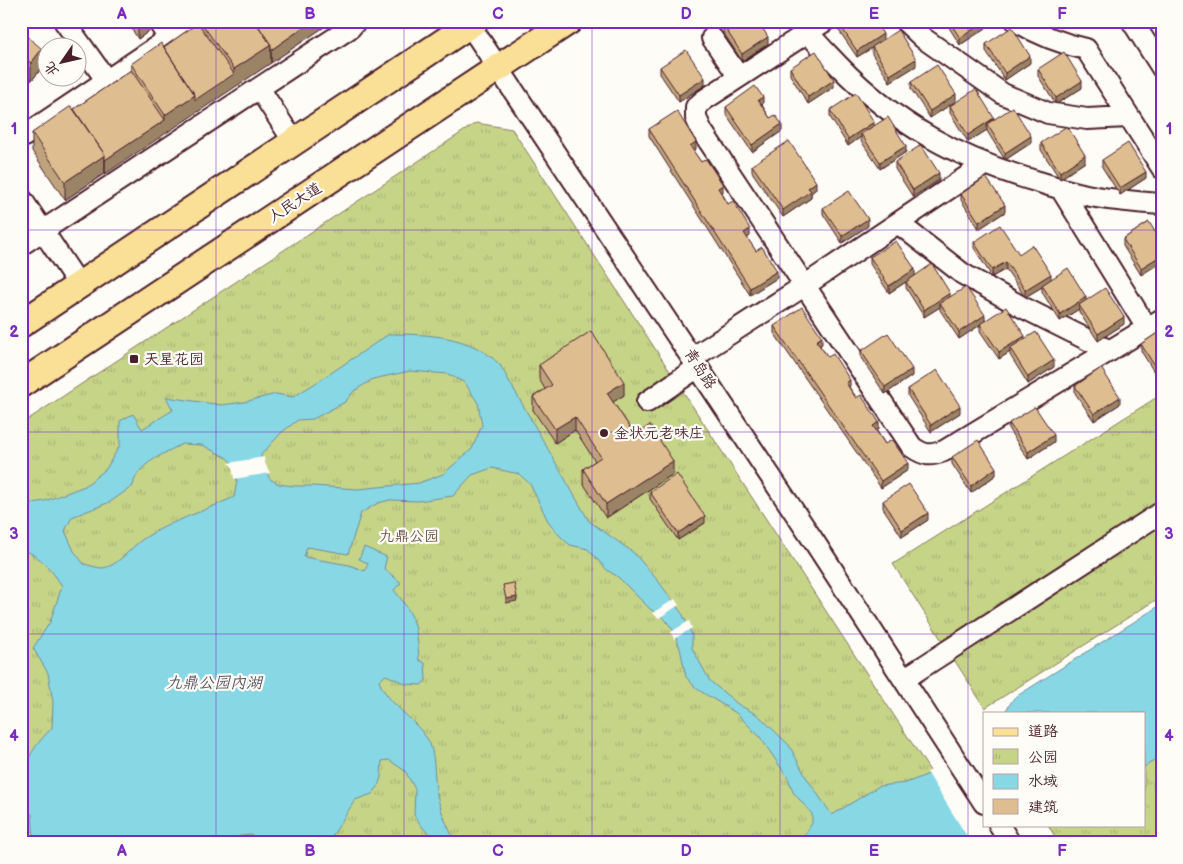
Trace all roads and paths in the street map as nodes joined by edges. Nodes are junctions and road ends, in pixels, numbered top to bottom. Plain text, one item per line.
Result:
1 (64, 21) edge
2 (158, 21) edge
3 (195, 21) edge
4 (356, 21) edge
5 (569, 21) edge
6 (825, 21) edge
7 (905, 21) edge
8 (1016, 21) edge
9 (1132, 21) edge
10 (467, 22) edge
11 (803, 27) edge
12 (712, 38) dead end
13 (169, 39) junction
14 (1161, 63) edge
15 (499, 68) junction
16 (739, 77) junction
17 (107, 80) junction
18 (259, 88) junction
19 (1128, 117) junction
20 (21, 138) edge
21 (294, 142) junction
22 (984, 165) junction
23 (1162, 168) edge
24 (1061, 189) junction
25 (21, 198) edge
26 (1162, 204) edge
27 (898, 223) junction
28 (43, 231) junction
29 (21, 245) edge
30 (79, 285) junction
31 (804, 286) junction
32 (21, 324) edge
33 (1154, 324) edge
34 (1110, 350) junction
35 (695, 362) junction
36 (21, 384) edge
37 (646, 402) dead end
38 (1162, 512) edge
39 (904, 679) junction
40 (983, 801) edge
41 (999, 826) edge
42 (1010, 843) edge

1 - 17 street
2 - 13 street
3 - 13 street
4 - 18 street
5 - 15 main road, 人民大道
6 - 11 street
7 - 19 street
8 - 19 street
9 - 14 street
10 - 15 street, 青岛路
10 - 21 main road
11 - 16 street
11 - 22 street
12 - 16 street
13 - 17 street
15 - 35 street, 青岛路
15 - 36 main road, 人民大道
16 - 31 street
17 - 20 street
18 - 21 street
18 - 28 street
19 - 23 street
21 - 30 main road
22 - 24 street
22 - 27 street
24 - 26 street
24 - 33 street
25 - 28 street
27 - 31 street
27 - 34 street
28 - 29 street
28 - 30 street
30 - 32 main road
31 - 34 street
31 - 35 street
33 - 34 street
35 - 37 street
35 - 39 street, 青岛路
38 - 39 street
39 - 40 street, 青岛路
41 - 42 street

